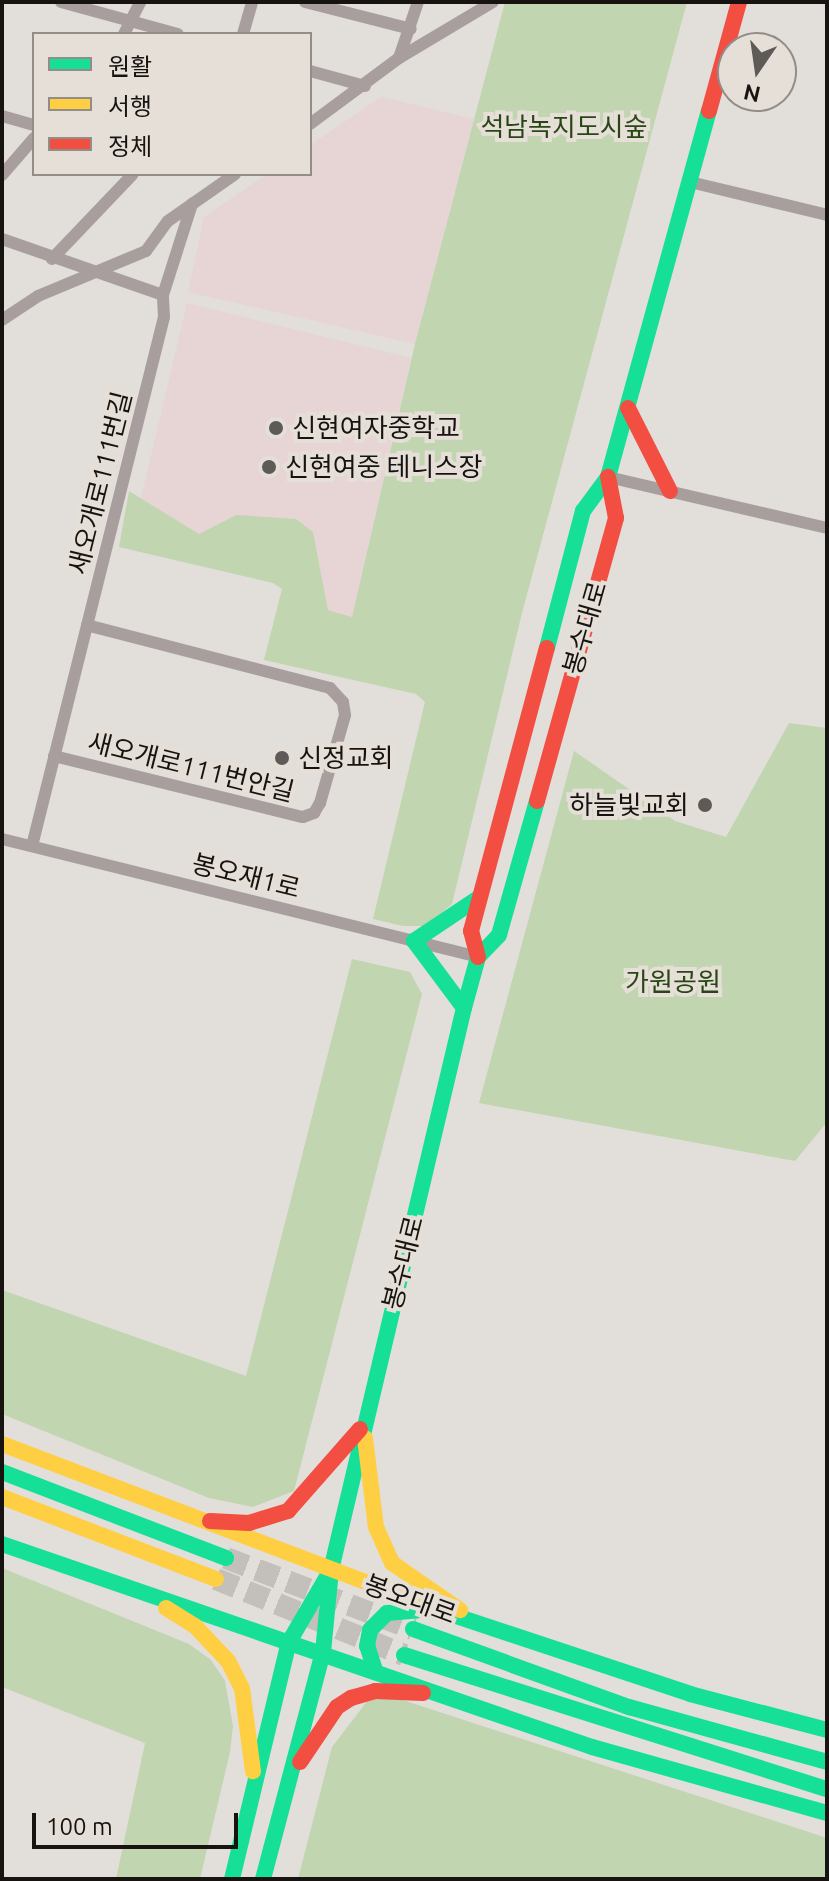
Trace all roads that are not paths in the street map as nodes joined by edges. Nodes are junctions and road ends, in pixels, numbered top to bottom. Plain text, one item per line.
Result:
1 (61, 2) edge
2 (140, 2) edge
3 (252, 2) edge
4 (305, 2) edge
5 (418, 2) edge
6 (493, 2) edge
7 (739, 2) edge
8 (134, 22) junction
9 (411, 29) junction
10 (126, 32) edge
11 (171, 32) edge
12 (244, 32) edge
13 (399, 58) junction
14 (312, 72) edge
15 (365, 86) junction
16 (2, 116) edge
17 (312, 123) edge
18 (32, 124) edge
19 (32, 140) edge
20 (2, 175) edge
21 (131, 176) edge
22 (232, 176) edge
23 (690, 182) junction
24 (192, 204) junction
25 (827, 215) edge
26 (2, 239) edge
27 (52, 259) junction
28 (94, 272) junction
29 (163, 295) junction
30 (2, 320) edge
31 (628, 408) junction
32 (608, 477) junction
33 (670, 491) junction
34 (827, 528) edge
35 (87, 625) junction
36 (54, 756) junction
37 (2, 839) edge
38 (32, 846) junction
39 (480, 897) junction
40 (414, 941) junction
41 (478, 957) junction
42 (464, 1008) junction
43 (363, 1425) junction
44 (2, 1444) edge
45 (2, 1472) edge
46 (2, 1497) edge
47 (194, 1521) junction
48 (2, 1544) edge
49 (226, 1558) tunnel mouth
50 (331, 1570) junction
51 (216, 1579) tunnel mouth
52 (134, 1588) junction
53 (439, 1610) junction
54 (482, 1624) junction
55 (413, 1629) tunnel mouth
56 (289, 1642) junction
57 (323, 1652) junction
58 (404, 1655) tunnel mouth
59 (375, 1670) junction
60 (452, 1696) junction
61 (827, 1730) edge
62 (827, 1762) edge
63 (255, 1782) junction
64 (286, 1788) junction
65 (827, 1789) edge
66 (827, 1813) edge
67 (232, 1879) edge
68 (263, 1879) edge

1 - 8 street
2 - 8 street
3 - 12 street
4 - 9 street
5 - 9 street
6 - 13 street
7 - 23 main road, 봉수대로
8 - 10 street
8 - 11 street
9 - 13 street
13 - 15 street
14 - 15 street
15 - 17 street
16 - 18 street
19 - 20 street
21 - 27 street
22 - 24 street
23 - 25 street
23 - 31 main road, 봉수대로
24 - 28 street
24 - 29 street, 새오개로111번길
26 - 27 street
27 - 28 street
28 - 29 street
28 - 30 street
29 - 35 street, 새오개로111번길
31 - 32 main road, 봉수대로
31 - 33 main road
32 - 33 street
32 - 39 main road, 봉수대로
32 - 41 main road, 봉수대로
33 - 34 street
35 - 36 street, 새오개로111번길
35 - 36 street, 새오개로111번안길
36 - 38 street, 새오개로111번길
37 - 38 street, 봉오재1로
38 - 40 street, 봉오재1로
39 - 40 main road
39 - 41 main road, 봉수대로
40 - 41 street, 봉오재1로
40 - 42 main road
41 - 42 main road, 봉수대로
42 - 43 main road, 봉수대로
43 - 47 main road
43 - 50 main road, 봉수대로
43 - 54 main road
44 - 47 main road, 봉오대로
45 - 49 main road
46 - 51 main road
47 - 50 main road, 봉오대로
48 - 52 main road
50 - 53 main road, 봉오대로
50 - 56 main road, 봉수대로
50 - 57 main road, 봉수대로
52 - 56 main road
52 - 63 main road
53 - 54 main road, 봉오대로
53 - 59 main road
54 - 61 main road, 봉오대로
55 - 62 main road, 봉오대로
56 - 57 main road
56 - 63 main road, 봉수대로
57 - 59 main road
57 - 64 main road, 봉수대로
58 - 65 main road, 봉오대로
59 - 60 main road
60 - 64 main road
60 - 66 main road
63 - 67 main road, 봉수대로
64 - 68 main road, 봉수대로

